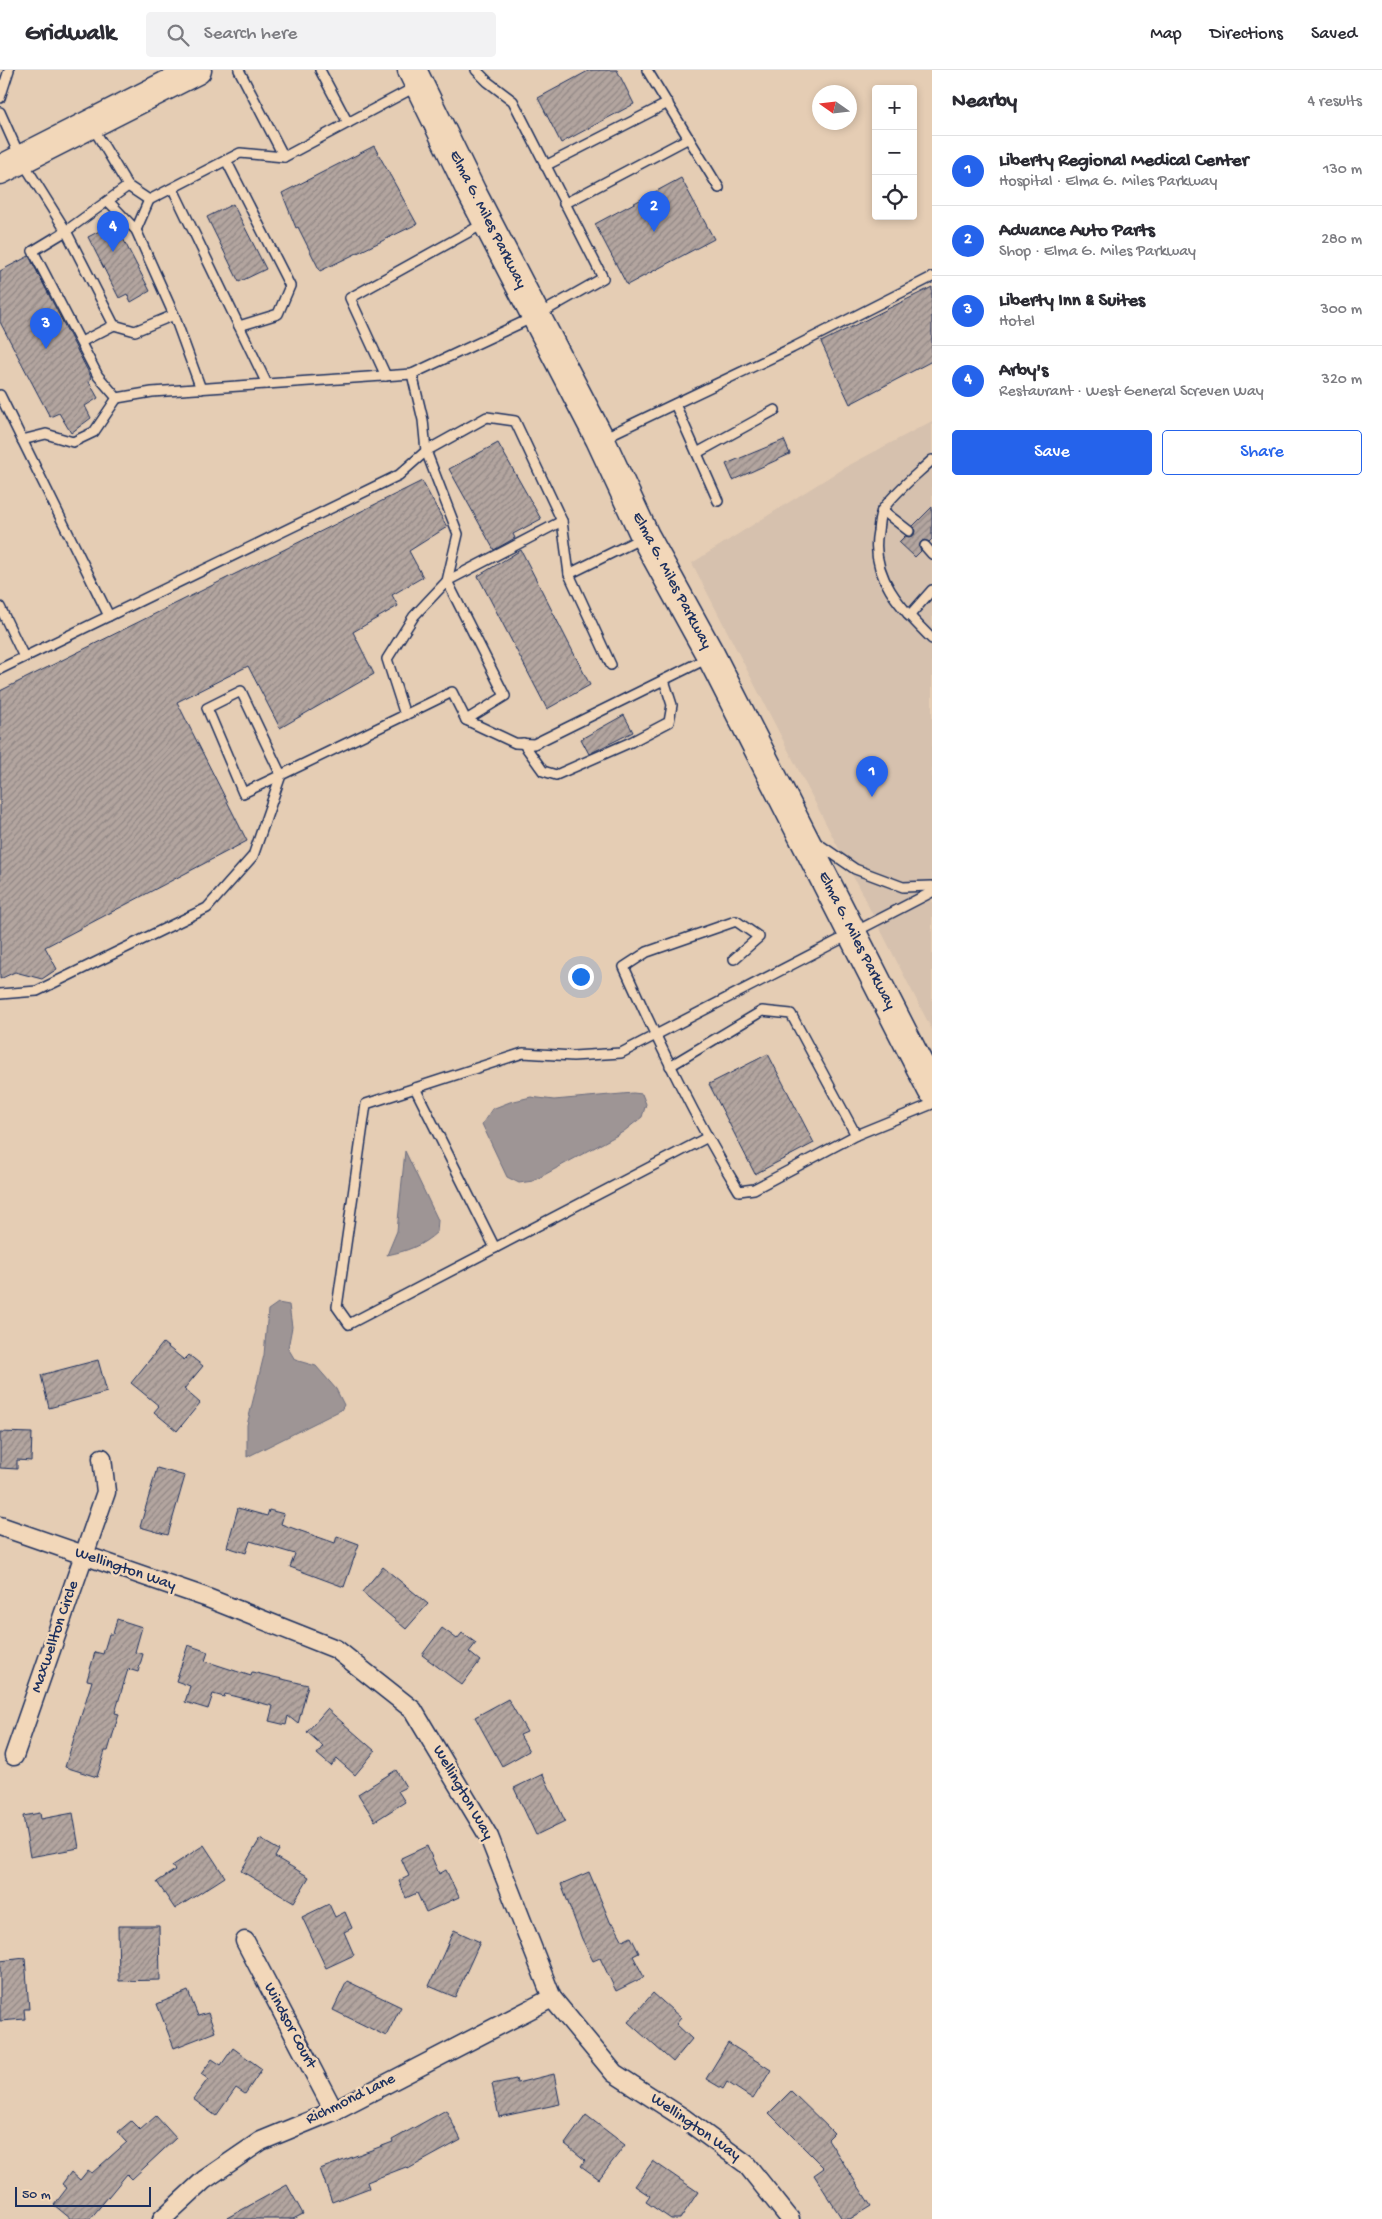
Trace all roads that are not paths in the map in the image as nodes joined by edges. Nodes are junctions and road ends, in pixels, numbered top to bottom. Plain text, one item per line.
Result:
1 (9, 70) edge
2 (239, 70) edge
3 (320, 70) edge
4 (476, 70) edge
5 (647, 70) edge
6 (184, 73) edge
7 (416, 77) edge
8 (0, 98) edge
9 (668, 103) junction
10 (0, 112) edge
11 (348, 123) junction
12 (91, 124) junction
13 (689, 138) junction
14 (284, 157) junction
15 (226, 160) junction
16 (10, 165) edge
17 (545, 166) junction
18 (128, 186) junction
19 (719, 188) dead end
20 (173, 189) junction
21 (149, 200) junction
22 (108, 201) junction
23 (564, 204) junction
24 (488, 222) junction
25 (136, 230) junction
26 (66, 231) junction
27 (932, 277) edge
28 (174, 315) junction
29 (536, 316) junction
30 (114, 325) junction
31 (238, 326) junction
32 (81, 342) junction
33 (412, 374) junction
34 (386, 376) junction
35 (267, 384) junction
36 (201, 389) junction
37 (0, 395) edge
38 (117, 398) junction
39 (675, 404) junction
40 (775, 410) dead end
41 (600, 439) junction
42 (22, 440) junction
43 (426, 451) junction
44 (697, 453) junction
45 (932, 460) edge
46 (718, 501) dead end
47 (882, 510) junction
48 (562, 521) junction
49 (909, 530) dead end
50 (645, 536) junction
51 (925, 546) dead end
52 (932, 554) edge
53 (569, 574) junction
54 (447, 581) junction
55 (932, 590) edge
56 (0, 607) edge
57 (109, 616) junction
58 (909, 616) junction
59 (932, 638) edge
60 (711, 656) junction
61 (24, 657) junction
62 (611, 665) dead end
63 (0, 669) edge
64 (664, 680) junction
65 (405, 715) junction
66 (466, 720) junction
67 (523, 743) junction
68 (281, 775) junction
69 (800, 832) junction
70 (932, 886) edge
71 (932, 892) edge
72 (853, 933) junction
73 (734, 959) dead end
74 (0, 994) edge
75 (655, 1036) junction
76 (670, 1066) junction
77 (415, 1088) junction
78 (932, 1090) edge
79 (932, 1104) edge
80 (856, 1136) junction
81 (706, 1138) junction
82 (495, 1248) junction
83 (102, 1458) dead end
84 (0, 1526) edge
85 (85, 1556) junction
86 (14, 1756) dead end
87 (245, 1941) dead end
88 (552, 1998) junction
89 (334, 2111) junction
90 (162, 2219) edge
91 (790, 2219) edge

1 - 8 lane
2 - 14 lane
3 - 11 lane
4 - 17 lane
5 - 9 lane
6 - 12 main road
7 - 11 lane
7 - 24 main road, Elma G. Miles Parkway
9 - 13 lane
9 - 17 lane
10 - 16 lane
11 - 14 lane
12 - 16 main road
12 - 18 lane
13 - 19 lane
13 - 23 lane
14 - 15 lane
15 - 20 lane
15 - 31 lane
16 - 26 lane
17 - 23 lane
18 - 21 lane
18 - 22 lane
20 - 21 lane
20 - 31 lane
21 - 25 lane
22 - 25 lane
22 - 26 lane
23 - 29 lane
24 - 29 main road, Elma G. Miles Parkway
24 - 34 lane
25 - 28 lane
26 - 30 lane
26 - 32 lane
27 - 39 lane
28 - 30 lane
28 - 36 lane
29 - 33 lane
29 - 41 main road, Elma G. Miles Parkway
30 - 32 lane
31 - 35 lane
32 - 38 lane
33 - 34 lane
33 - 43 lane
34 - 35 lane
35 - 36 lane
36 - 38 lane
37 - 42 lane
38 - 42 lane
39 - 41 lane
39 - 44 lane
40 - 44 lane
41 - 50 main road, Elma G. Miles Parkway
42 - 57 lane
43 - 48 lane
43 - 54 lane
43 - 57 lane
44 - 46 lane
45 - 47 lane
47 - 49 lane
47 - 58 lane
48 - 53 lane
48 - 54 lane
50 - 53 lane
50 - 60 main road, Elma G. Miles Parkway
51 - 52 lane
53 - 62 lane
54 - 65 lane
54 - 66 lane
55 - 58 lane
56 - 61 lane
57 - 61 lane
58 - 59 lane
60 - 64 lane
60 - 69 main road, Elma G. Miles Parkway
61 - 63 lane
64 - 67 lane
64 - 67 lane
65 - 66 lane
65 - 68 lane
66 - 67 lane
68 - 68 lane
68 - 74 lane
69 - 70 lane
69 - 72 main road, Elma G. Miles Parkway
71 - 72 lane
72 - 75 lane
72 - 78 main road, Elma G. Miles Parkway
73 - 75 lane
75 - 76 lane
75 - 77 lane
76 - 80 lane
76 - 81 lane
77 - 82 lane
77 - 82 lane
79 - 80 lane
80 - 81 lane
81 - 82 lane
83 - 85 street, Maxwellton Circle
84 - 85 street, Wellington Way
85 - 86 street, Maxwellton Circle
85 - 88 street, Wellington Way
87 - 89 street, Windsor Court
88 - 89 street, Richmond Lane
88 - 91 street, Wellington Way
89 - 90 street, Richmond Lane

